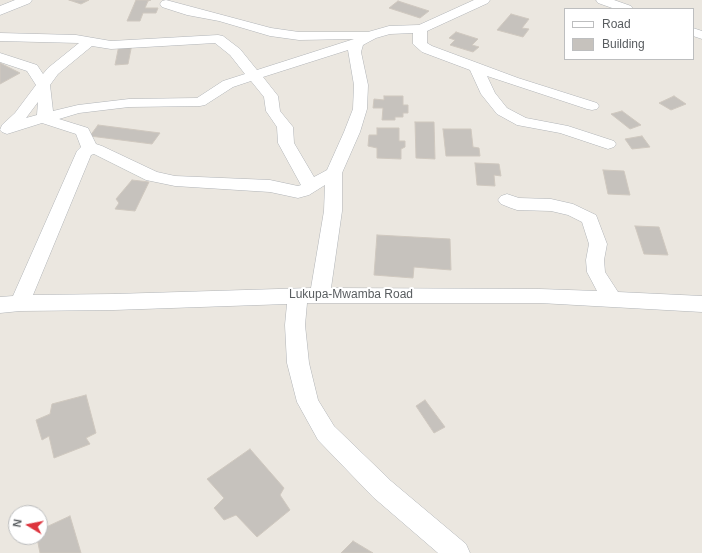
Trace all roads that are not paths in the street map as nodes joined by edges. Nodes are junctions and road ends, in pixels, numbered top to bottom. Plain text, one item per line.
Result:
1 (26, 0) edge
2 (484, 0) edge
3 (602, 0) edge
4 (166, 4) dead end
5 (624, 8) edge
6 (0, 11) edge
7 (420, 28) junction
8 (371, 34) junction
9 (0, 36) edge
10 (90, 41) junction
11 (357, 43) junction
12 (0, 57) edge
13 (476, 68) junction
14 (256, 75) junction
15 (43, 85) junction
16 (592, 106) dead end
17 (44, 119) junction
18 (4, 132) edge
19 (608, 144) dead end
20 (88, 150) junction
21 (334, 173) junction
22 (311, 187) junction
23 (507, 200) dead end
24 (298, 295) junction
25 (320, 295) junction
26 (612, 300) junction
27 (20, 303) junction
28 (702, 304) edge
29 (0, 305) edge
30 (457, 553) edge

1 - 6 street
2 - 7 street
3 - 5 street
4 - 8 street
7 - 8 street
7 - 13 street
8 - 11 street
9 - 10 street
10 - 14 street
10 - 15 street
11 - 14 street
11 - 21 street
12 - 15 street
13 - 16 street
13 - 19 street
14 - 17 street
14 - 22 street
15 - 17 street
15 - 18 street
17 - 18 street
17 - 20 street
20 - 22 street
20 - 27 street
21 - 22 street
21 - 25 street
23 - 26 street
24 - 25 street, Lukupa-Mwamba Road
24 - 27 street, Lukupa-Mwamba Road
24 - 30 street
25 - 26 street, Lukupa-Mwamba Road
26 - 28 street, Lukupa-Mwamba Road
27 - 29 street, Lukupa-Mwamba Road

